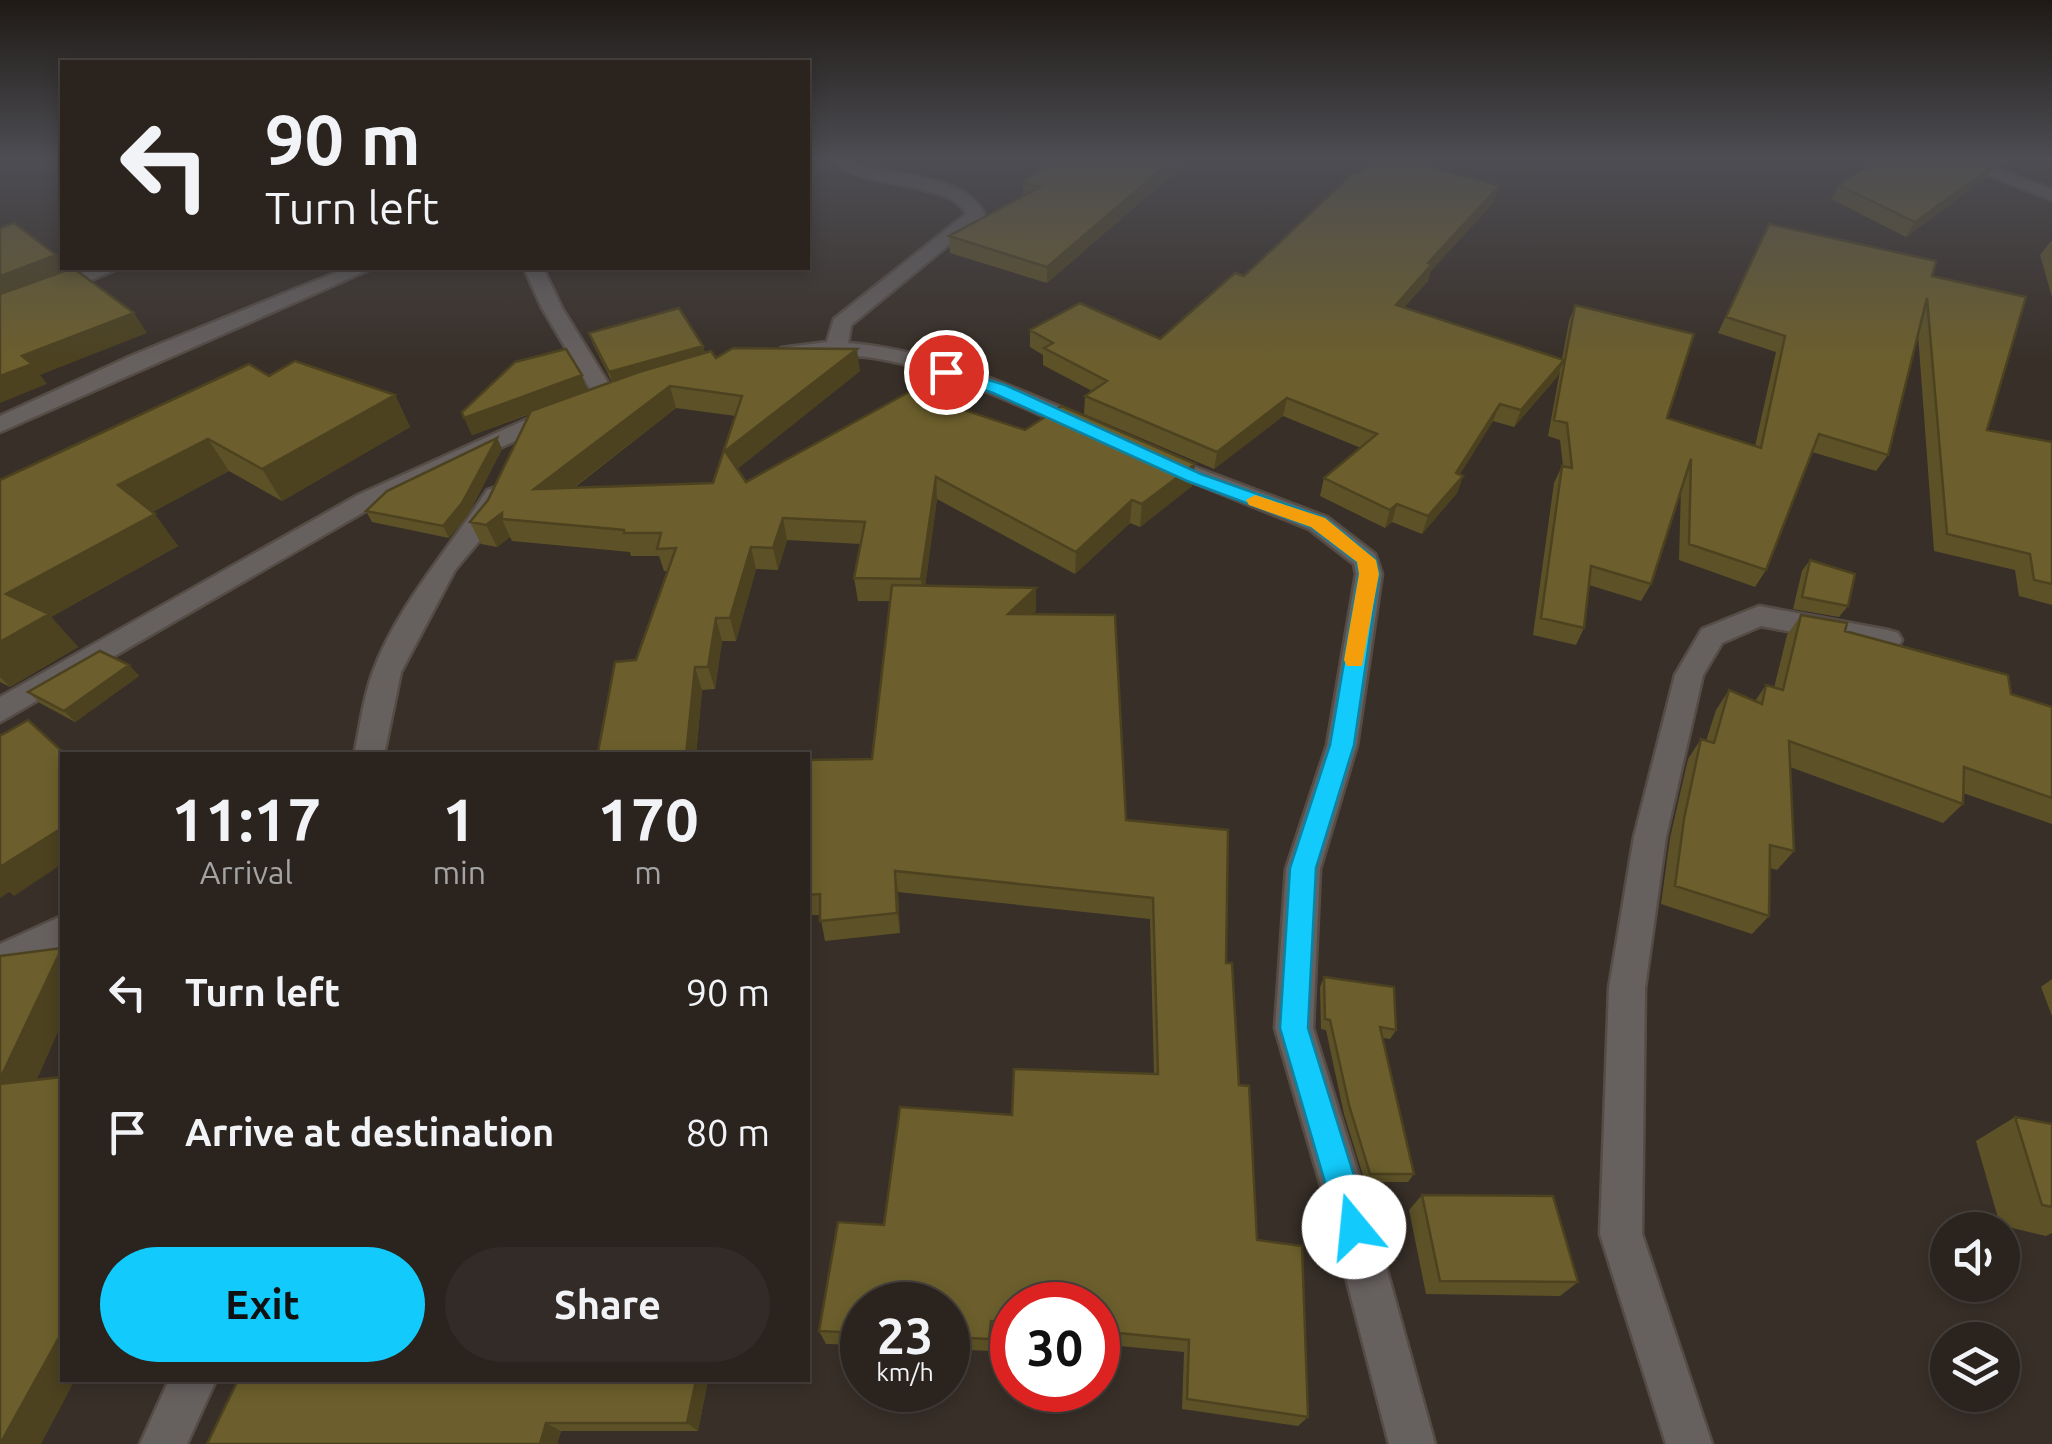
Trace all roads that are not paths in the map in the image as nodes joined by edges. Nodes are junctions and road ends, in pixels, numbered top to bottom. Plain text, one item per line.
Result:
1 (961, 227) edge
2 (105, 270) edge
3 (358, 270) edge
4 (534, 270) edge
5 (0, 312) edge
6 (837, 348) junction
7 (758, 356) edge
8 (639, 385) edge
9 (604, 394) junction
10 (528, 424) junction
11 (0, 425) edge
12 (1888, 640) edge
13 (0, 711) edge
14 (371, 752) edge
15 (60, 931) edge
16 (0, 961) edge
17 (193, 1382) edge
18 (1416, 1443) edge
19 (163, 1444) edge
20 (1689, 1444) edge

1 - 6 street
2 - 5 street
3 - 11 street
4 - 9 street
6 - 7 street
6 - 18 street
8 - 9 street
9 - 10 street
10 - 13 street
10 - 14 street
12 - 20 street
15 - 16 street
17 - 19 street

